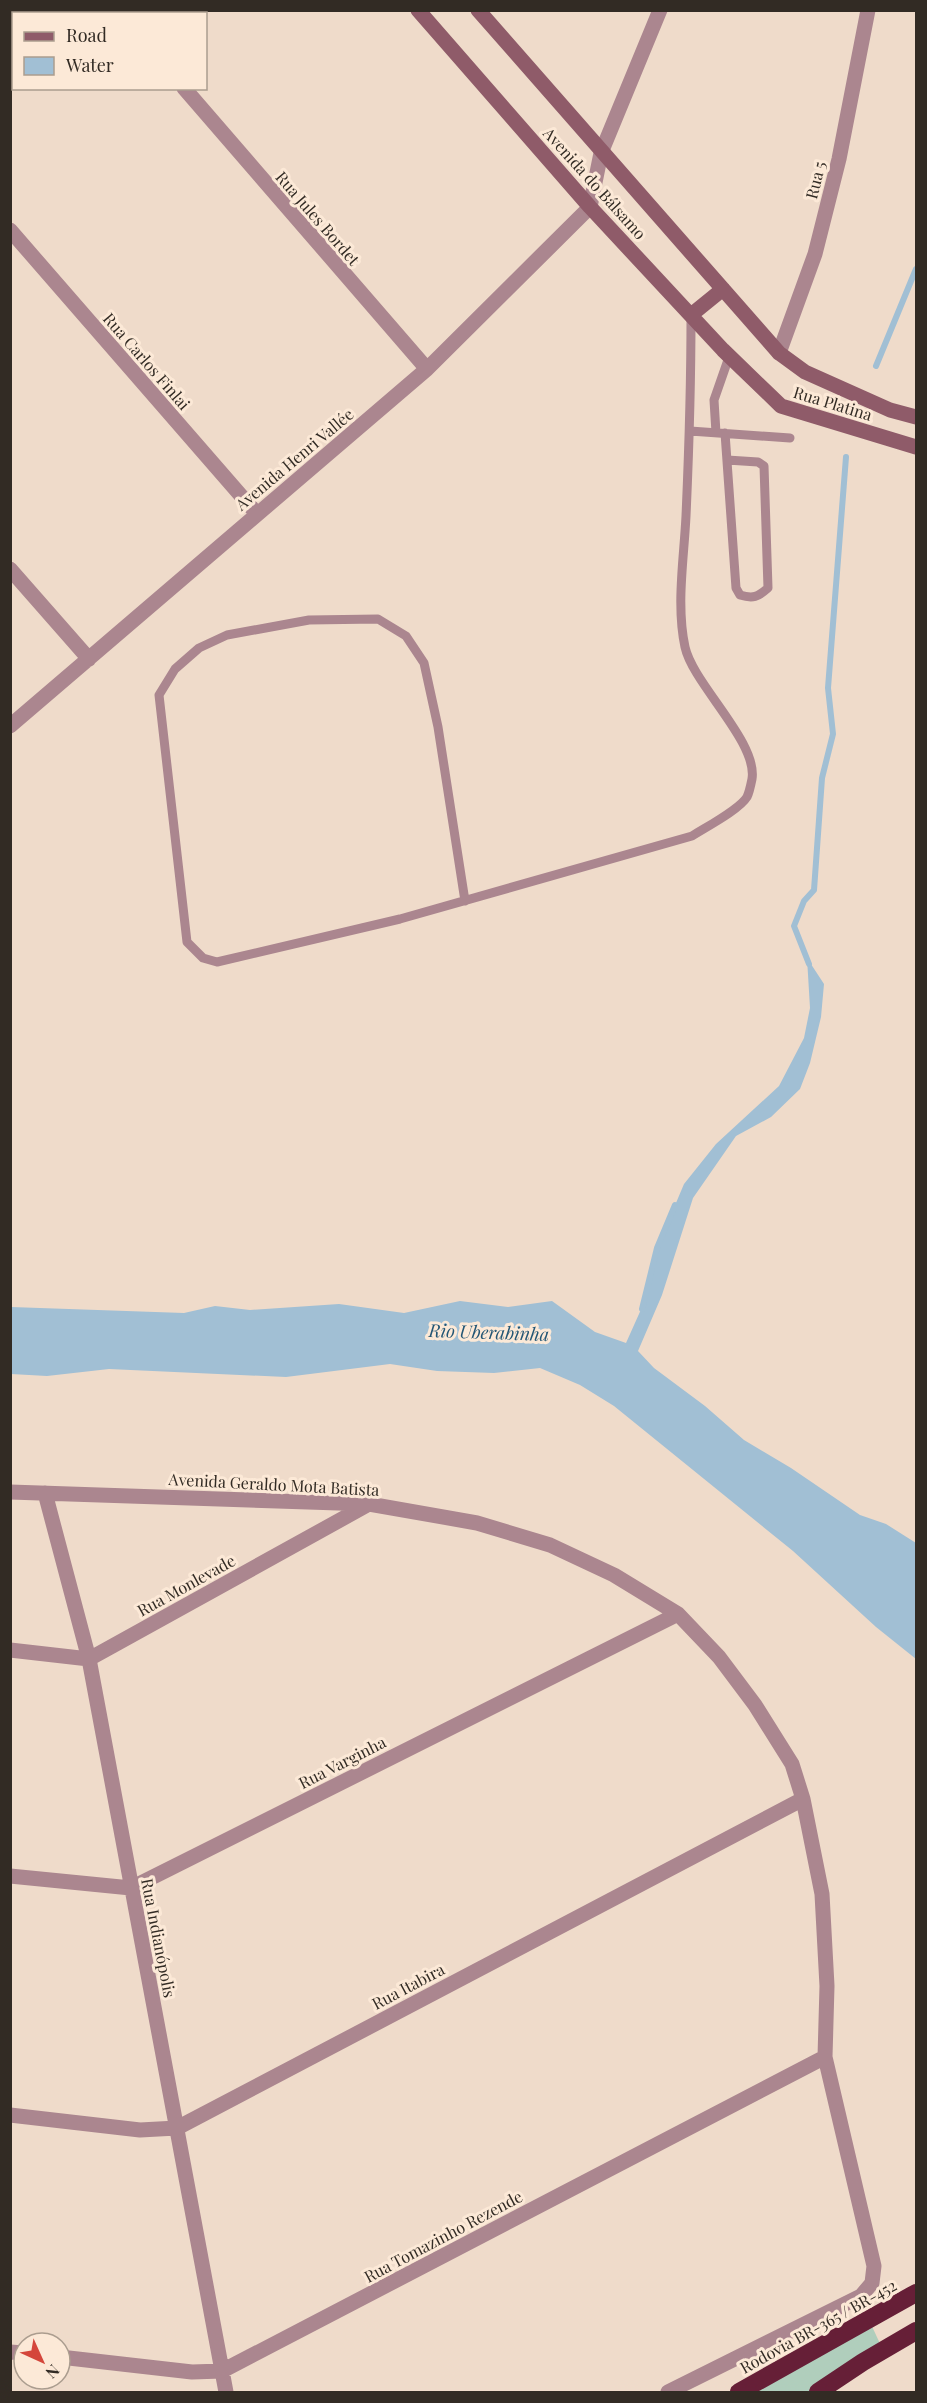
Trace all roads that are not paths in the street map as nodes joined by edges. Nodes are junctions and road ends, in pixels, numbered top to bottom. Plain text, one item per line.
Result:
1 (418, 10) edge
2 (478, 10) edge
3 (660, 10) edge
4 (868, 10) edge
5 (186, 90) edge
6 (601, 153) junction
7 (590, 207) junction
8 (10, 230) edge
9 (723, 289) junction
10 (691, 315) junction
11 (779, 353) junction
12 (729, 357) junction
13 (427, 369) junction
14 (748, 377) joint
15 (916, 417) edge
16 (690, 431) junction
17 (720, 433) junction
18 (790, 438) dead end
19 (916, 447) edge
20 (727, 460) junction
21 (256, 514) junction
22 (10, 569) edge
23 (89, 659) junction
24 (10, 726) edge
25 (465, 901) junction
26 (10, 1492) edge
27 (45, 1493) junction
28 (369, 1504) junction
29 (678, 1614) junction
30 (10, 1650) edge
31 (89, 1659) junction
32 (803, 1799) junction
33 (10, 1876) edge
34 (131, 1887) junction
35 (825, 2057) junction
36 (10, 2115) edge
37 (177, 2128) junction
38 (916, 2293) edge
39 (916, 2331) edge
40 (72, 2358) edge
41 (222, 2371) junction
42 (226, 2392) edge
43 (668, 2392) edge
44 (739, 2392) edge
45 (818, 2392) edge

1 - 7 street, Avenida do Bálsamo
2 - 6 street, Avenida do Bálsamo
3 - 6 street
4 - 11 street, Rua 5
5 - 13 street, Rua Jules Bordet
6 - 7 street
6 - 9 street, Avenida do Bálsamo
7 - 10 street, Avenida do Bálsamo
7 - 13 street, Avenida Henri Vallée
8 - 21 street, Rua Carlos Finlai
9 - 10 street
9 - 11 street, Avenida do Bálsamo
10 - 12 street, Avenida do Bálsamo
10 - 16 lane
11 - 15 street, Rua Platina
12 - 14 street, Avenida do Bálsamo
12 - 17 lane
13 - 21 street, Avenida Henri Vallée
14 - 19 street, Rua Platina
16 - 17 lane
16 - 25 lane
17 - 18 lane
17 - 20 lane
20 - 20 lane
21 - 23 street, Avenida Henri Vallée
22 - 23 street
23 - 24 street, Avenida Henri Vallée
25 - 25 lane
26 - 27 street, Avenida Geraldo Mota Batista
27 - 28 street, Avenida Geraldo Mota Batista
27 - 31 street, Rua Indianópolis
28 - 29 street, Avenida Geraldo Mota Batista
28 - 31 street, Rua Monlevade
29 - 32 street, Avenida Geraldo Mota Batista
29 - 34 street, Rua Varginha
30 - 31 street
31 - 34 street, Rua Indianópolis
32 - 35 street, Avenida Geraldo Mota Batista
32 - 37 street, Rua Itabira
33 - 34 street
34 - 37 street, Rua Indianópolis
35 - 41 street, Rua Tomazinho Rezende
35 - 43 street, Avenida Geraldo Mota Batista
36 - 37 street, Rua Itabira
37 - 41 street, Rua Indianópolis
38 - 44 highway, Rodovia BR-365 / BR-452
39 - 45 highway
40 - 41 street, Rua Tomazinho Rezende
41 - 42 street, Rua Indianópolis

